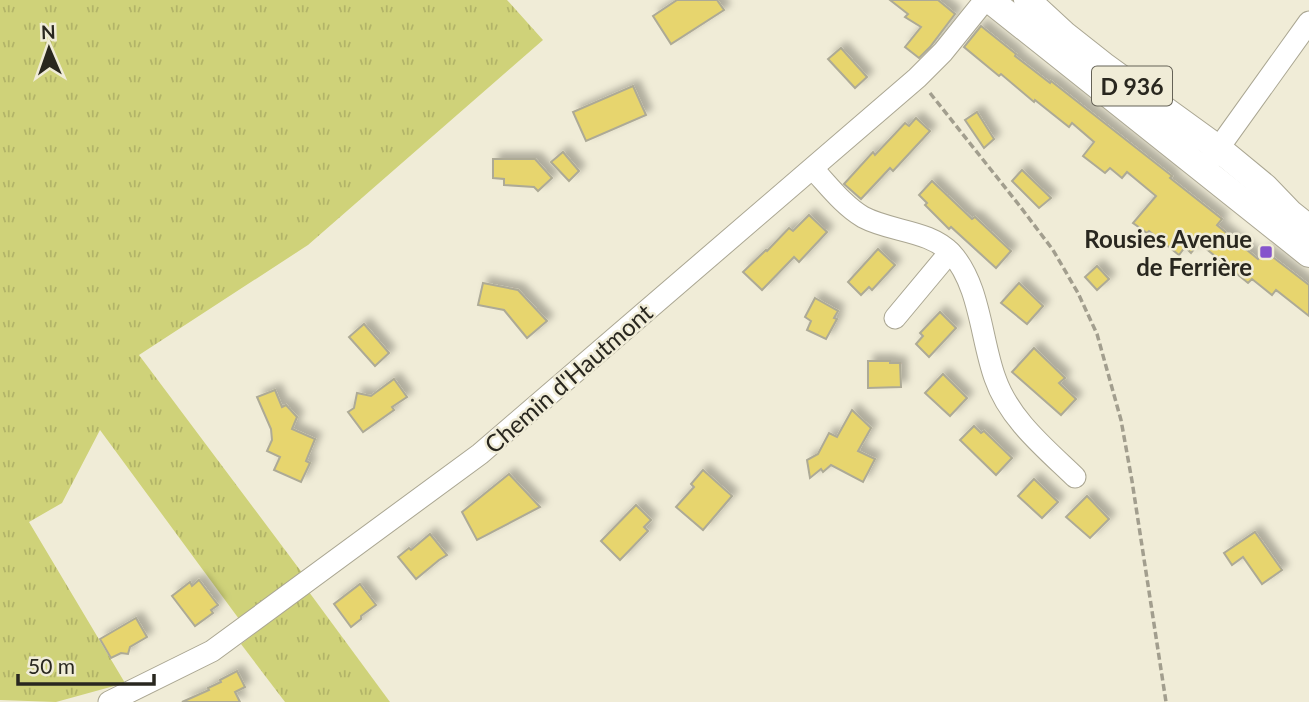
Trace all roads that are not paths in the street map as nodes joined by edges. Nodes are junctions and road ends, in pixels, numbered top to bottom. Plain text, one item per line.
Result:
1 (987, 0) edge
2 (1004, 0) edge
3 (1027, 0) edge
4 (1309, 22) edge
5 (1212, 163) junction
6 (1241, 167) junction
7 (813, 169) junction
8 (1309, 228) edge
9 (1309, 242) edge
10 (950, 252) junction
11 (1309, 254) edge
12 (895, 318) dead end
13 (1075, 477) dead end
14 (109, 702) edge

1 - 5 main road, D 936
1 - 7 street, Chemin d'Hautmont
2 - 5 street
3 - 5 main road, D 936
4 - 5 street
5 - 6 main road, D 936
5 - 11 main road, D 936
6 - 8 main road, D 936
6 - 9 street
7 - 10 street
7 - 14 street, Chemin d'Hautmont
10 - 12 street
10 - 13 street

